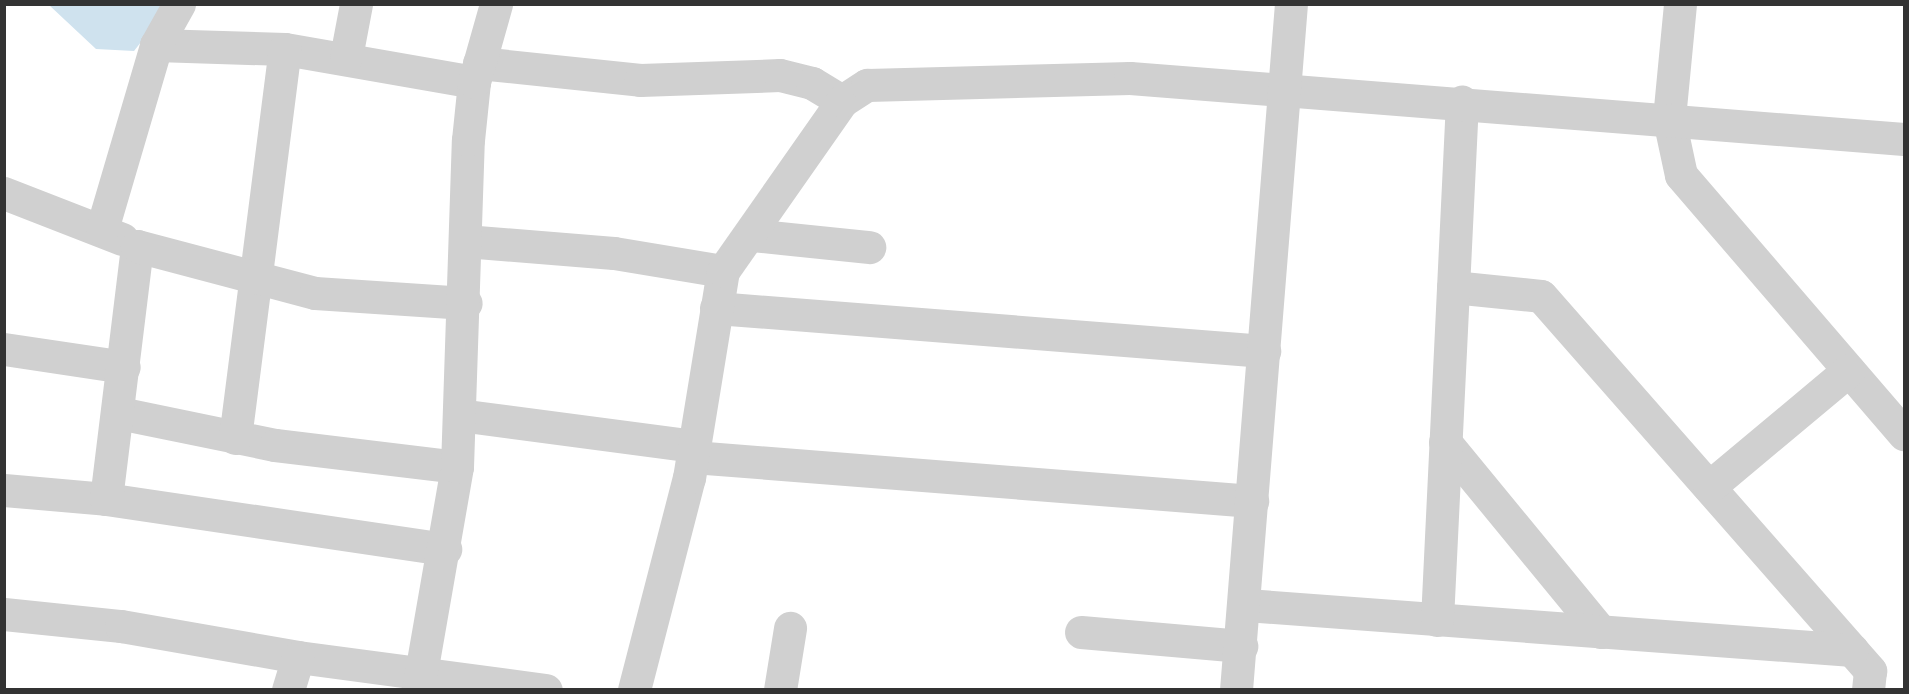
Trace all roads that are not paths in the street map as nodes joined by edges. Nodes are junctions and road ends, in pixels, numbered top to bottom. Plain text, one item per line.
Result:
1 (179, 4) edge
2 (356, 4) edge
3 (496, 4) edge
4 (1291, 4) edge
5 (1680, 4) edge
6 (156, 45) junction
7 (285, 49) junction
8 (346, 57) junction
9 (476, 73) junction
10 (1285, 87) junction
11 (842, 101) junction
12 (1462, 102) junction
13 (1669, 119) junction
14 (1905, 139) edge
15 (4, 193) edge
16 (102, 229) junction
17 (752, 235) junction
18 (465, 241) junction
19 (137, 246) junction
20 (869, 247) dead end
21 (723, 271) junction
22 (253, 277) junction
23 (1453, 287) junction
24 (466, 303) junction
25 (716, 308) junction
26 (4, 349) edge
27 (1264, 351) junction
28 (124, 367) junction
29 (1849, 370) junction
30 (119, 413) junction
31 (459, 415) junction
32 (1905, 434) edge
33 (235, 438) junction
34 (1445, 442) junction
35 (694, 452) junction
36 (457, 466) junction
37 (1709, 487) junction
38 (4, 490) edge
39 (106, 499) junction
40 (1252, 501) junction
41 (445, 549) junction
42 (1246, 605) junction
43 (4, 614) edge
44 (1437, 620) junction
45 (790, 628) dead end
46 (1081, 632) dead end
47 (1601, 632) junction
48 (1241, 646) junction
49 (1852, 651) junction
50 (297, 657) junction
51 (420, 682) edge
52 (288, 690) edge
53 (546, 690) edge
54 (634, 690) edge
55 (780, 690) edge
56 (1236, 690) edge
57 (1868, 690) edge

1 - 6 street
2 - 8 street
3 - 9 street
4 - 10 street
5 - 13 street
6 - 7 street
6 - 16 street
7 - 8 street
7 - 22 street
8 - 9 street
9 - 11 street
9 - 18 street
10 - 11 street
10 - 12 street
10 - 27 street
11 - 17 street
12 - 13 street
12 - 23 street
13 - 14 street
13 - 29 street
15 - 16 street
16 - 19 street
17 - 20 street
17 - 21 street
18 - 21 street
18 - 24 street
19 - 22 street
19 - 28 street
21 - 25 street
22 - 24 street
22 - 33 street
23 - 34 street
23 - 37 street
24 - 31 street
25 - 27 street
25 - 35 street
26 - 28 street
27 - 40 street
28 - 30 street
29 - 32 street
29 - 37 street
30 - 33 street
30 - 39 street
31 - 35 street
31 - 36 street
33 - 36 street
34 - 44 street
34 - 47 street
35 - 40 street
35 - 54 street
36 - 41 street
37 - 49 street
38 - 39 street
39 - 41 street
40 - 42 street
41 - 51 street
42 - 44 street
42 - 48 street
43 - 50 street
44 - 47 street
45 - 55 street
46 - 48 street
47 - 49 street
48 - 56 street
49 - 57 street
50 - 51 street
50 - 52 street
51 - 53 street

